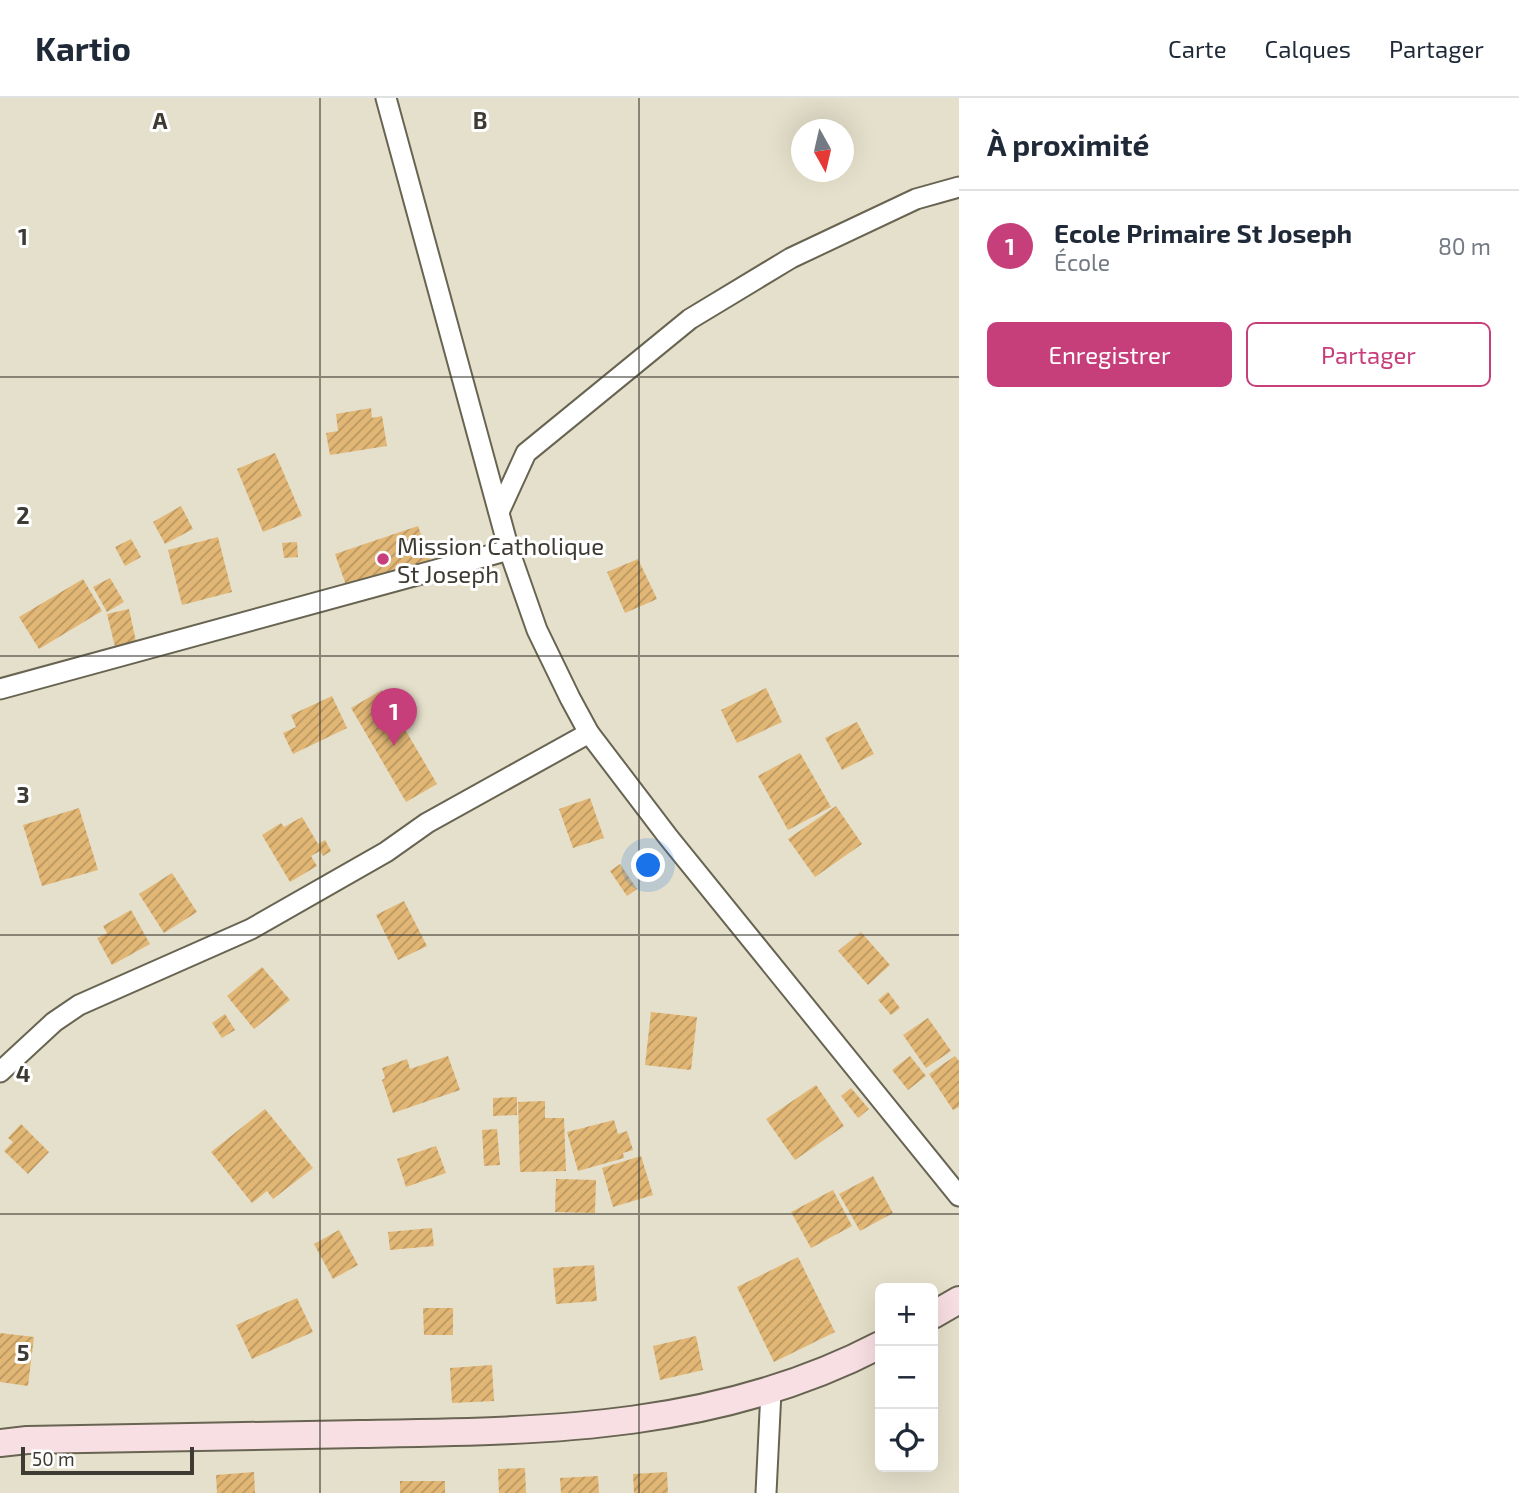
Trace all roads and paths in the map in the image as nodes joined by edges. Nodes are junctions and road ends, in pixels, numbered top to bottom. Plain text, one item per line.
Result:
1 (386, 98) edge
2 (959, 187) edge
3 (499, 512) junction
4 (509, 551) junction
5 (0, 689) edge
6 (589, 733) junction
7 (0, 1072) edge
8 (959, 1196) edge
9 (959, 1300) edge
10 (938, 1312) edge
11 (878, 1346) edge
12 (771, 1391) junction
13 (0, 1444) edge
14 (766, 1493) edge

1 - 3 street
2 - 3 street
3 - 4 street
4 - 5 street
4 - 6 street
6 - 7 street
6 - 8 street
9 - 10 main road
11 - 12 main road
12 - 13 main road
12 - 14 street

